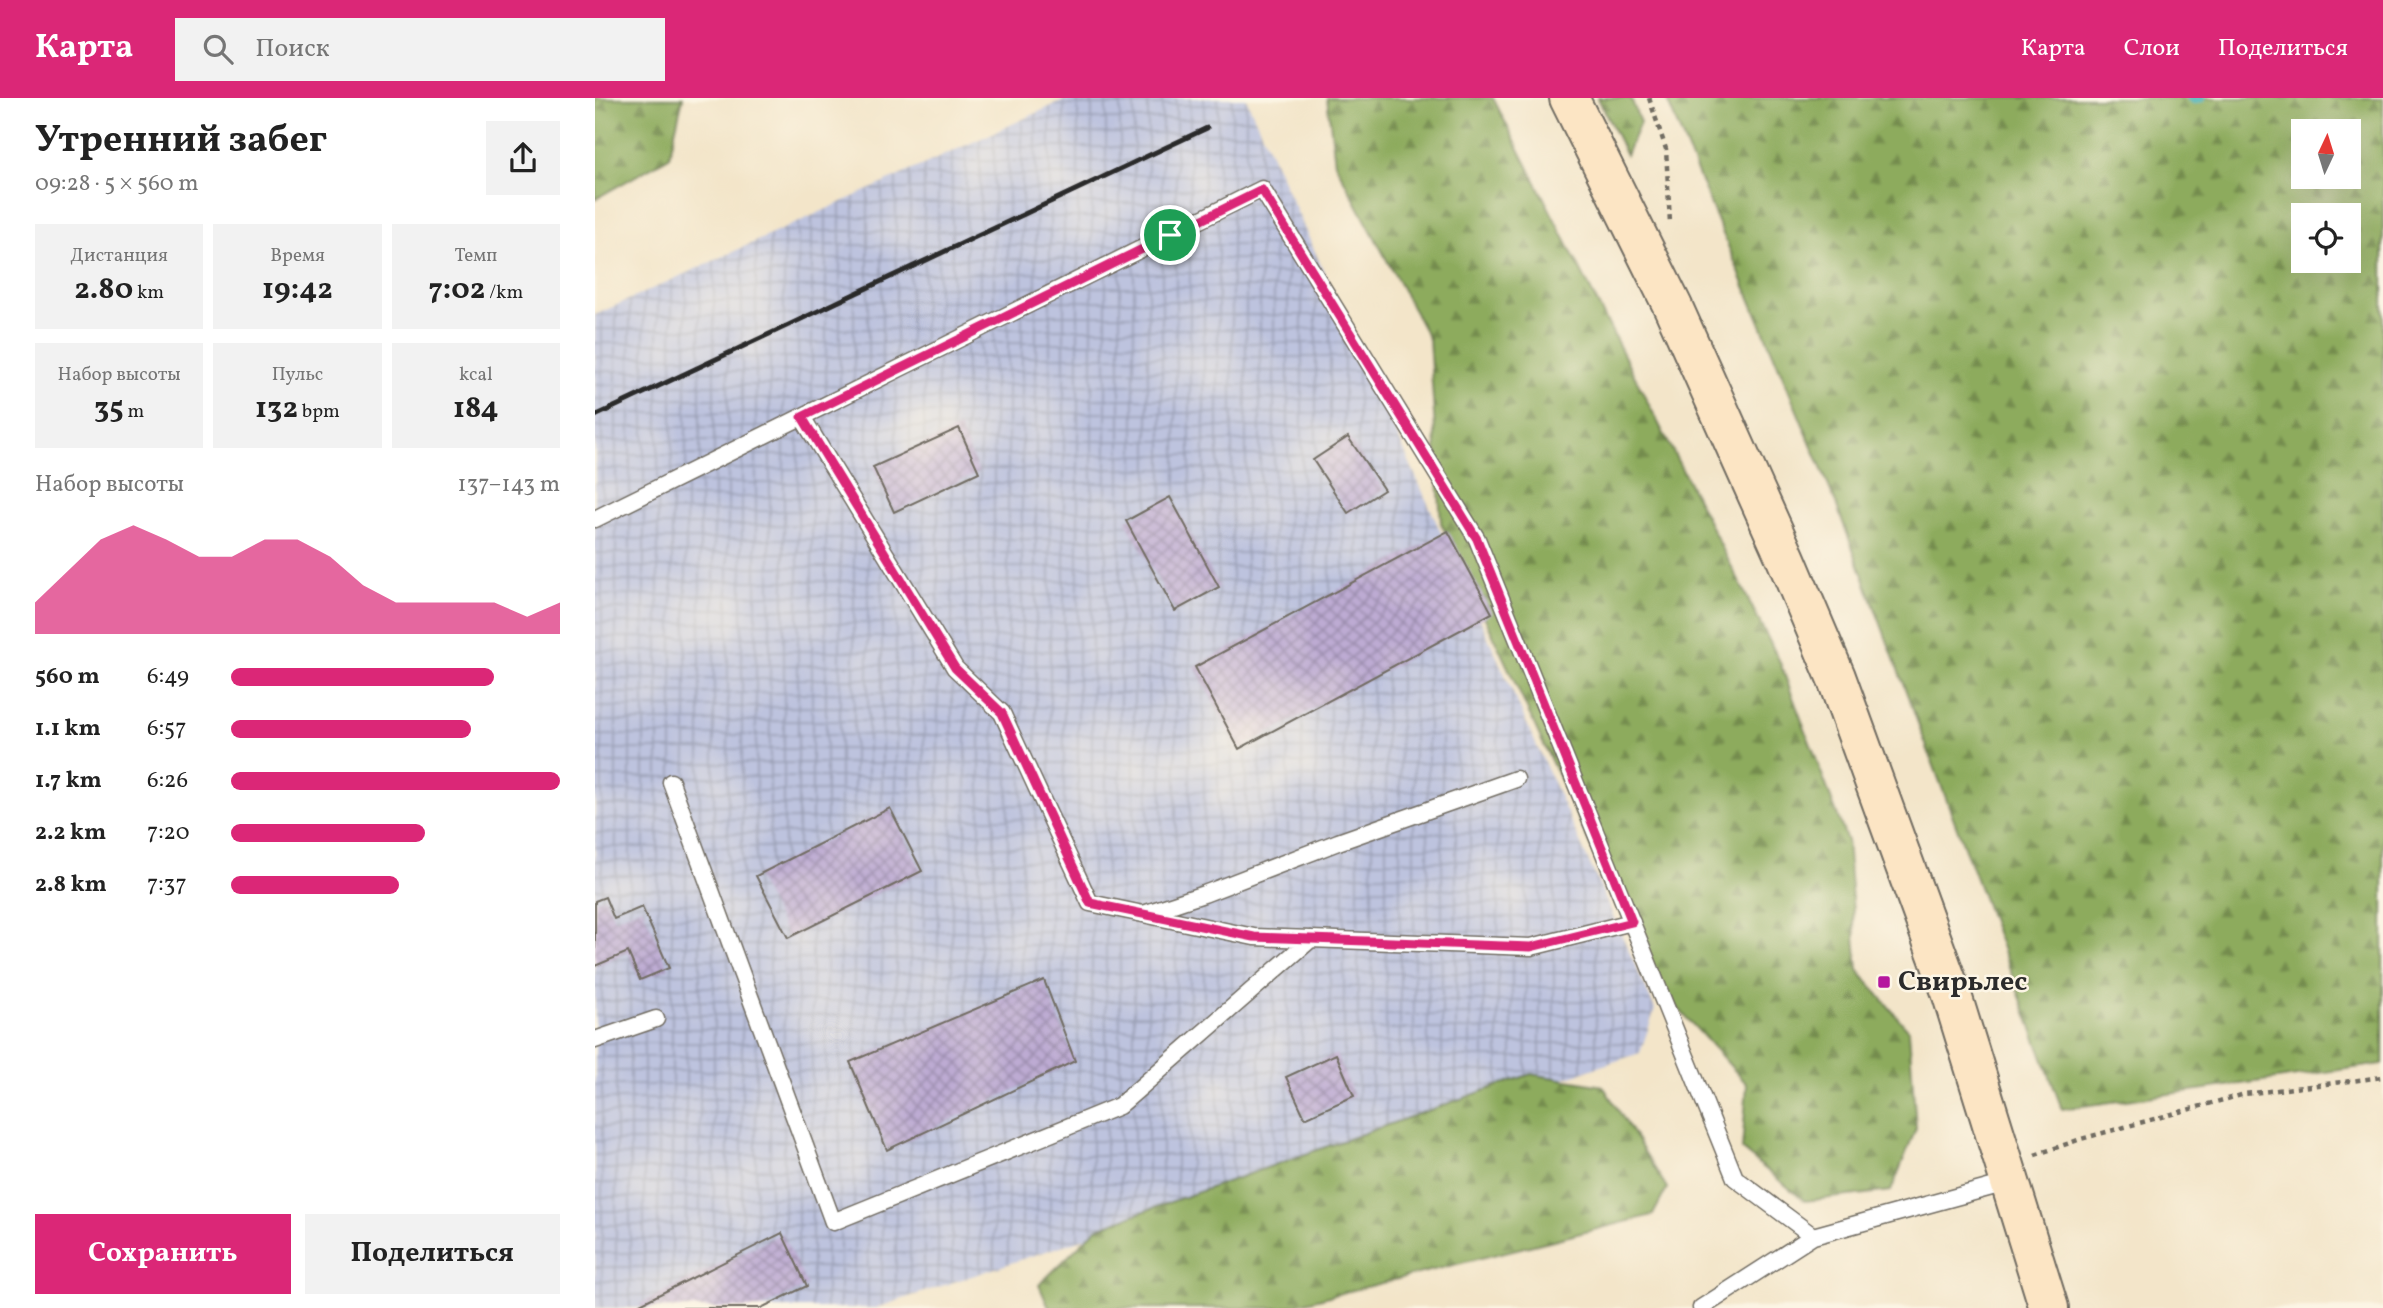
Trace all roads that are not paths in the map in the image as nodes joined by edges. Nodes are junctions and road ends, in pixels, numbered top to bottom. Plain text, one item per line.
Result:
1 (1569, 98) edge
2 (802, 417) junction
3 (595, 519) edge
4 (1516, 779) dead end
5 (671, 782) dead end
6 (1143, 914) junction
7 (1632, 922) junction
8 (1311, 939) junction
9 (656, 1019) dead end
10 (595, 1040) edge
11 (2007, 1174) junction
12 (1813, 1236) junction
13 (1701, 1308) edge
14 (2049, 1308) edge

1 - 11 street
2 - 3 lane
2 - 6 lane
2 - 7 lane
4 - 6 lane
5 - 8 lane
6 - 8 lane
7 - 8 lane
7 - 12 lane
9 - 10 lane
11 - 12 lane
11 - 14 street
12 - 13 lane

